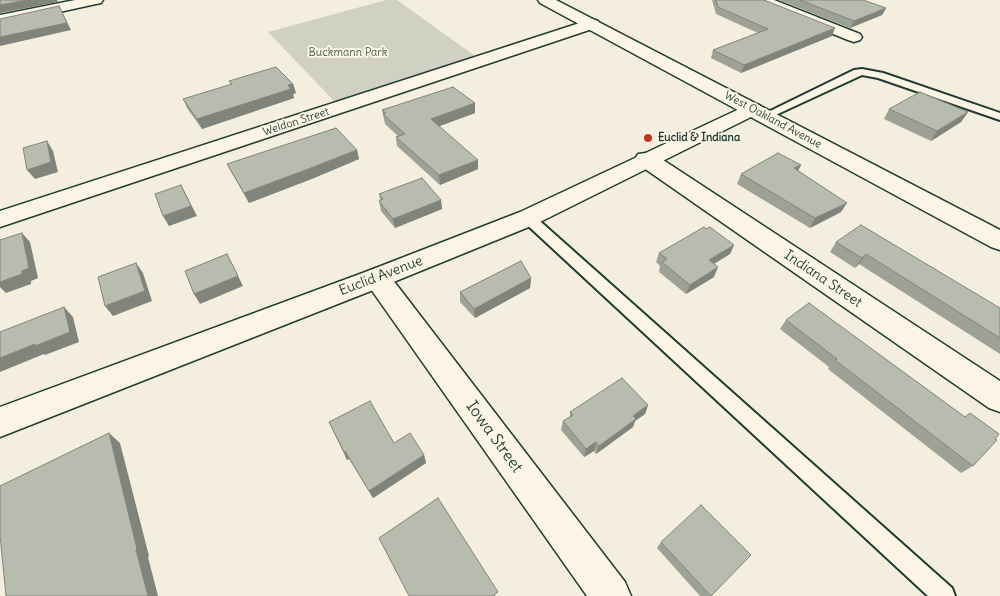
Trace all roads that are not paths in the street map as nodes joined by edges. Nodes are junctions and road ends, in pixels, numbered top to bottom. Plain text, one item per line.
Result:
1 (96, 0) edge
2 (549, 0) edge
3 (761, 0) edge
4 (0, 20) edge
5 (592, 24) junction
6 (854, 36) dead end
7 (759, 113) junction
8 (1000, 117) edge
9 (646, 159) junction
10 (528, 218) junction
11 (0, 219) edge
12 (1000, 241) edge
13 (377, 278) junction
14 (1000, 398) edge
15 (0, 422) edge
16 (611, 596) edge
17 (944, 596) edge

1 - 4 street
2 - 5 street, West Oakland Avenue
3 - 6 street
5 - 7 street, West Oakland Avenue
5 - 11 street, Weldon Street
7 - 8 lane
7 - 9 street, Euclid Avenue
7 - 12 street, West Oakland Avenue
9 - 10 street, Euclid Avenue
9 - 14 street, Indiana Street
10 - 13 street, Euclid Avenue
10 - 17 lane
13 - 15 street, Euclid Avenue
13 - 16 street, Iowa Street

